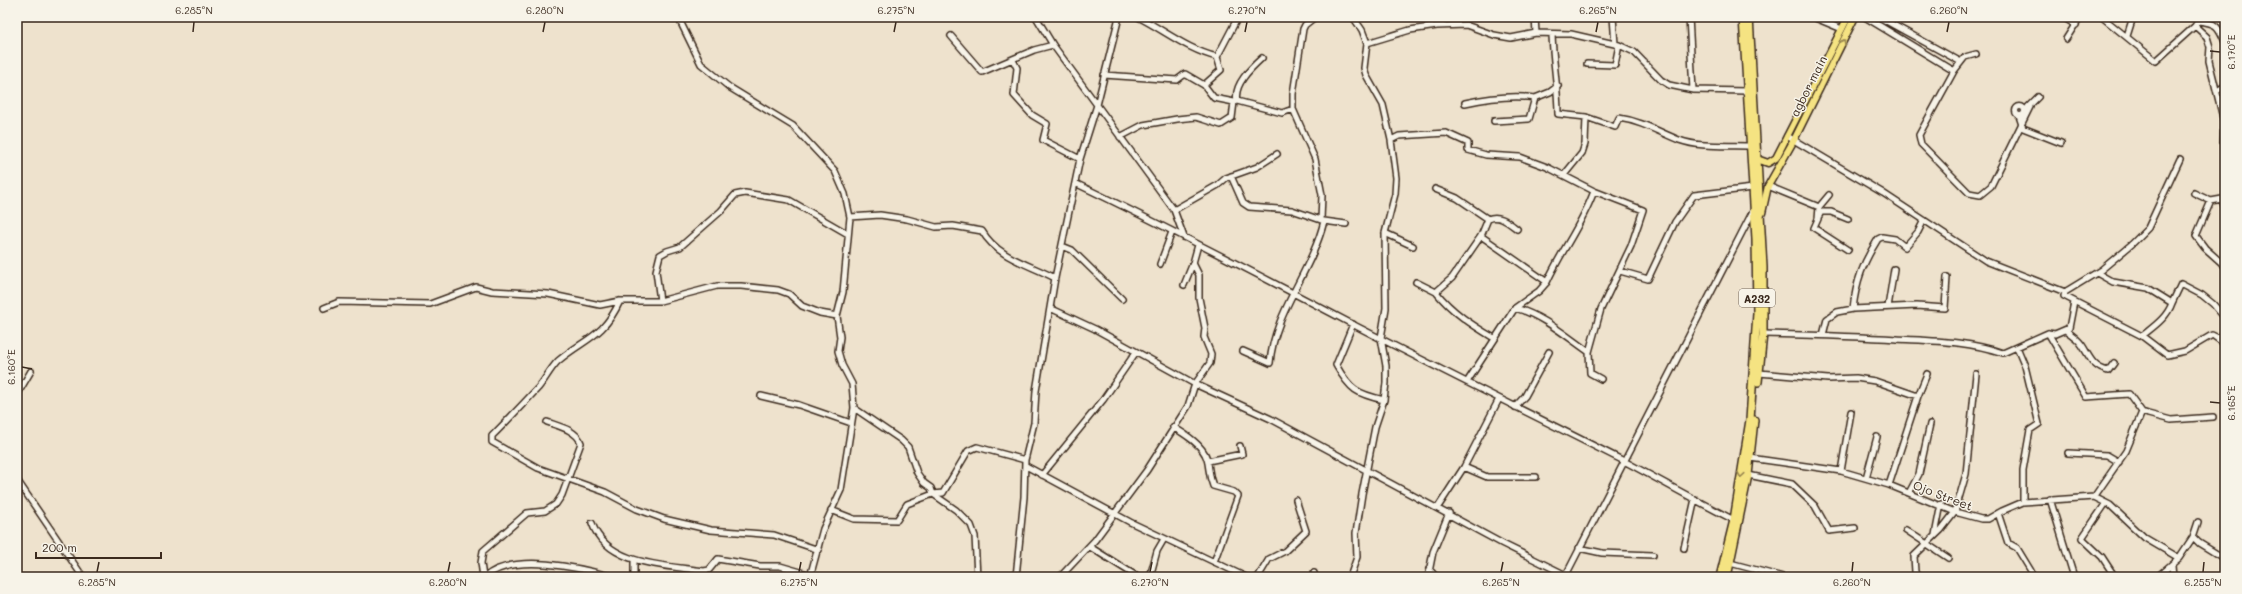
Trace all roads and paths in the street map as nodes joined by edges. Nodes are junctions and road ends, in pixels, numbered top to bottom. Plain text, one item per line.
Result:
1 (678, 17) edge
2 (1036, 17) edge
3 (1119, 17) edge
4 (1138, 17) edge
5 (1238, 17) edge
6 (1315, 17) edge
7 (1353, 17) edge
8 (1535, 17) edge
9 (1614, 17) edge
10 (1689, 17) edge
11 (1743, 17) edge
12 (1749, 17) edge
13 (1813, 17) edge
14 (1848, 17) edge
15 (1855, 17) edge
16 (1865, 17) edge
17 (1879, 17) edge
18 (2064, 17) edge
19 (2080, 17) edge
20 (2102, 17) edge
21 (2133, 17) edge
22 (2196, 21) edge
23 (2076, 25) junction
24 (1842, 29) junction
25 (1536, 33) junction
26 (1552, 35) junction
27 (951, 36) dead end
28 (2128, 36) junction
29 (2066, 39) dead end
30 (2225, 42) edge
31 (1367, 43) junction
32 (1617, 44) junction
33 (1053, 45) junction
34 (1976, 54) dead end
35 (1217, 57) junction
36 (1262, 58) dead end
37 (1013, 60) junction
38 (1961, 62) junction
39 (1588, 64) dead end
40 (1954, 71) junction
41 (1104, 75) junction
42 (1204, 85) junction
43 (1558, 86) junction
44 (2225, 86) edge
45 (1694, 90) junction
46 (1748, 91) junction
47 (2217, 91) junction
48 (2038, 97) dead end
49 (1535, 98) junction
50 (1235, 102) junction
51 (1465, 103) dead end
52 (1097, 105) junction
53 (2030, 107) junction
54 (1293, 109) junction
55 (1586, 117) junction
56 (1494, 121) dead end
57 (2225, 122) edge
58 (2021, 126) junction
59 (1787, 136) junction
60 (1120, 137) junction
61 (1391, 140) junction
62 (1794, 140) junction
63 (2061, 143) dead end
64 (2225, 144) edge
65 (1750, 146) junction
66 (1277, 154) dead end
67 (1757, 158) junction
68 (1080, 159) junction
69 (2180, 159) dead end
70 (1778, 161) junction
71 (1564, 175) junction
72 (1231, 176) junction
73 (1075, 183) junction
74 (1768, 186) junction
75 (1435, 188) dead end
76 (1753, 188) junction
77 (1594, 192) junction
78 (2194, 193) dead end
79 (1829, 195) dead end
80 (2211, 201) junction
81 (1819, 207) junction
82 (1754, 208) junction
83 (2225, 209) edge
84 (1174, 210) junction
85 (1761, 216) junction
86 (850, 217) junction
87 (1488, 219) junction
88 (1818, 219) junction
89 (1848, 219) dead end
90 (1322, 220) junction
91 (1924, 220) junction
92 (1346, 224) dead end
93 (1517, 229) dead end
94 (1172, 232) junction
95 (1385, 233) junction
96 (848, 234) junction
97 (1481, 236) junction
98 (1184, 237) junction
99 (1198, 245) junction
100 (1062, 246) junction
101 (1413, 246) dead end
102 (1848, 250) dead end
103 (1194, 263) junction
104 (1160, 264) dead end
105 (2225, 266) edge
106 (1894, 269) dead end
107 (1620, 271) junction
108 (2097, 273) junction
109 (1947, 277) dead end
110 (1055, 278) junction
111 (1416, 282) dead end
112 (1547, 282) junction
113 (1184, 284) dead end
114 (1295, 292) junction
115 (1436, 292) junction
116 (2066, 292) junction
117 (1122, 299) dead end
118 (620, 301) junction
119 (660, 301) junction
120 (1525, 302) junction
121 (2074, 302) junction
122 (2172, 303) junction
123 (1888, 307) junction
124 (324, 308) dead end
125 (1050, 308) junction
126 (1514, 308) junction
127 (1853, 309) junction
128 (1525, 311) junction
129 (838, 316) junction
130 (2225, 318) edge
131 (1353, 324) junction
132 (2066, 330) junction
133 (2048, 333) junction
134 (1763, 334) junction
135 (1823, 334) junction
136 (2225, 334) edge
137 (2212, 335) junction
138 (2142, 336) junction
139 (1381, 338) junction
140 (1494, 338) junction
141 (2225, 344) edge
142 (2017, 347) junction
143 (1243, 351) dead end
144 (1136, 352) junction
145 (1549, 352) dead end
146 (1589, 352) junction
147 (2114, 363) dead end
148 (31, 371) dead end
149 (1759, 373) junction
150 (1927, 374) dead end
151 (1976, 374) dead end
152 (1601, 379) dead end
153 (1467, 382) junction
154 (1195, 384) junction
155 (17, 395) edge
156 (761, 396) dead end
157 (1918, 396) junction
158 (1499, 399) junction
159 (1384, 400) junction
160 (1515, 407) junction
161 (854, 408) junction
162 (1851, 412) dead end
163 (2142, 412) junction
164 (2213, 417) dead end
165 (547, 422) dead end
166 (851, 424) junction
167 (1930, 424) dead end
168 (1173, 427) junction
169 (1877, 438) dead end
170 (1240, 446) dead end
171 (2068, 454) dead end
172 (1750, 458) junction
173 (1025, 460) junction
174 (1208, 461) junction
175 (1624, 461) junction
176 (2119, 462) junction
177 (1026, 466) junction
178 (1464, 467) junction
179 (1367, 469) junction
180 (1841, 471) junction
181 (1042, 475) junction
182 (1748, 475) junction
183 (1536, 477) dead end
184 (1866, 478) junction
185 (566, 479) junction
186 (17, 480) edge
187 (1889, 485) junction
188 (1909, 493) junction
189 (933, 494) junction
190 (2094, 497) junction
191 (1695, 499) junction
192 (2050, 499) junction
193 (1296, 500) dead end
194 (2023, 502) junction
195 (2106, 503) junction
196 (1941, 504) junction
197 (1438, 507) junction
198 (832, 510) junction
199 (1955, 512) junction
200 (1114, 513) junction
201 (1449, 513) junction
202 (1998, 513) junction
203 (1734, 520) junction
204 (2198, 522) dead end
205 (592, 523) dead end
206 (1855, 528) dead end
207 (1906, 530) dead end
208 (1935, 535) junction
209 (2194, 537) junction
210 (1164, 539) junction
211 (1926, 543) junction
212 (1090, 547) junction
213 (1579, 548) junction
214 (1684, 548) dead end
215 (819, 550) junction
216 (1653, 555) dead end
217 (1948, 558) dead end
218 (2179, 558) junction
219 (2225, 559) edge
220 (634, 560) junction
221 (1214, 562) junction
222 (1730, 563) junction
223 (2172, 565) junction
224 (1429, 569) junction
225 (2030, 571) dead end
226 (811, 576) edge
227 (1565, 576) edge
228 (83, 577) edge
229 (484, 577) edge
230 (613, 577) edge
231 (634, 577) edge
232 (977, 577) edge
233 (1016, 577) edge
234 (1060, 577) edge
235 (1138, 577) edge
236 (1150, 577) edge
237 (1246, 577) edge
238 (1258, 577) edge
239 (1350, 577) edge
240 (1428, 577) edge
241 (1436, 577) edge
242 (1720, 577) edge
243 (1727, 577) edge
244 (1783, 577) edge
245 (1918, 577) edge
246 (2074, 577) edge
247 (2115, 577) edge
248 (2157, 577) edge
249 (2173, 577) edge

1 - 86 street
2 - 33 street
3 - 41 street
4 - 35 street
5 - 35 street
6 - 54 street
7 - 31 street
8 - 25 street
9 - 32 street
10 - 45 street
11 - 46 highway, A232
12 - 67 highway, A232
13 - 24 street
14 - 24 main road, agbor main
62 -> 15 main road, agbor main
16 - 40 street
17 - 38 street
18 - 23 street
19 - 23 street
20 - 28 street
21 - 28 street
22 - 28 street
22 - 30 street
22 - 47 street
23 - 29 street
24 - 59 main road, agbor main
25 - 26 street
25 - 31 street
26 - 32 street
26 - 43 street
27 - 37 street
31 - 61 street
32 - 39 street
32 - 45 street
33 - 37 street
33 - 52 street
34 - 38 street
35 - 42 street
36 - 50 street
37 - 68 street
38 - 40 street
40 - 58 street
41 - 42 street
41 - 52 street
42 - 50 street
43 - 49 street
43 - 55 street
44 - 47 street
45 - 46 street
46 - 65 highway, A232
47 - 57 street
48 - 53 street
49 - 51 street
49 - 56 street
50 - 54 street
50 - 60 street
52 - 60 street
52 - 68 street
53 - 58 street
53 - 58 street
54 - 90 street
55 - 65 street
55 - 71 street
57 - 64 street
58 - 63 street
59 - 62 street
59 - 70 main road, agbor main
60 - 84 street
61 - 71 street
61 - 95 street
62 - 70 main road, agbor main
62 - 91 street
65 - 76 highway, A232
66 - 72 street
67 - 70 main road
67 - 85 highway, A232
68 - 73 street
69 - 108 street
70 - 74 main road
71 - 77 street
72 - 84 street
72 - 90 street
73 - 94 street
73 - 100 street
74 - 81 street
74 - 85 main road
75 - 87 street
76 - 82 highway, A232
76 - 107 street
77 - 107 street
77 - 112 street
78 - 80 street
79 - 81 street
80 - 83 street
80 - 105 street
81 - 88 street
82 - 175 street
82 -> 203 highway, A232
84 - 98 street
85 - 134 highway, A232
86 - 96 street
86 - 110 street
87 - 93 street
87 - 97 street
88 - 89 street
88 - 102 street
90 - 92 street
90 - 114 street
91 - 116 street
91 - 127 street
94 - 98 street
94 - 104 street
95 - 101 street
95 - 139 street
96 - 119 street
96 - 129 street
97 - 112 street
97 - 115 street
98 - 99 street
99 - 103 street
99 - 114 street
100 - 110 street
100 - 117 street
103 - 113 street
103 - 154 street
106 - 123 street
107 - 146 street
108 - 116 street
108 - 122 street
109 - 123 street
110 - 125 street
111 - 115 street
112 - 120 street
114 - 131 street
114 - 143 street
115 - 140 street
116 - 121 street
118 - 119 street
118 - 124 street
118 - 185 street
119 - 129 street
120 - 126 street
120 - 128 street
121 - 132 street
121 - 138 street
122 - 130 street
122 - 138 street
123 - 127 street
125 - 144 street
125 - 173 street
126 - 128 street
126 - 140 street
127 - 135 street
128 - 146 street
129 - 161 street
131 - 139 street
131 - 159 street
132 - 133 street
132 - 147 street
133 - 142 street
133 - 163 street
134 - 135 street
134 - 149 highway, A232
135 - 142 street
136 - 137 street
137 - 138 street
137 - 141 street
139 - 153 street
139 - 159 street
140 - 153 street
142 - 194 street
144 - 154 street
144 - 181 street
145 - 160 street
146 - 152 street
148 - 155 street
149 - 157 street
149 - 172 highway, A232
150 - 157 street
151 - 199 street
153 - 158 street
154 - 168 street
154 - 179 street
156 - 166 street
157 - 187 street
158 - 160 street
158 - 178 street
159 - 179 street
160 - 175 street
161 - 166 street
161 - 189 street
162 - 180 street
163 - 164 street
163 - 176 street
165 - 185 street
166 - 198 street
167 - 188 street
168 - 174 street
168 - 200 street
169 - 184 street
170 - 174 street
171 - 176 street
172 - 180 street, Ojo Street
172 - 182 highway, A232
173 - 177 street
173 - 189 street
174 - 221 street
175 - 191 street
175 - 213 street
176 - 190 street
177 - 181 street
177 - 233 street
178 - 183 street
178 - 197 street
179 - 197 street
179 - 239 street
180 - 184 street, Ojo Street
181 - 200 street
182 - 206 street
182 - 222 highway, A232
184 - 187 street, Ojo Street
185 - 215 street
185 - 229 street
186 - 228 street
187 - 188 street, Ojo Street
188 - 196 street, Ojo Street
189 - 198 street
189 - 232 street
190 - 192 street, Ojo Street
190 - 195 street, Ojo Street
191 - 203 street
191 - 214 street
192 - 194 street, Ojo Street
192 - 246 street
193 - 238 street
194 - 202 street, Ojo Street
195 - 218 street, Ojo Street
195 - 247 street
196 - 199 street, Ojo Street
196 - 208 street
197 - 201 street
198 - 215 street
199 - 202 street, Ojo Street
199 - 208 street
200 - 210 street
200 - 212 street
201 - 224 street
201 - 227 street
202 - 225 street
203 - 242 highway, A232
204 - 209 street
205 - 220 street
207 - 211 street
208 - 211 street
209 - 218 street
209 - 219 street
210 - 221 street
210 - 236 street
211 - 217 street
211 - 245 street
212 - 234 street
212 - 235 street
213 - 216 street
213 - 227 street
215 - 226 street
218 - 223 street
220 - 226 street
220 - 231 street
221 - 237 street
222 - 243 highway, A232
222 - 244 street
223 - 248 street
223 - 249 street
224 - 240 street
224 - 241 street
229 - 230 street

